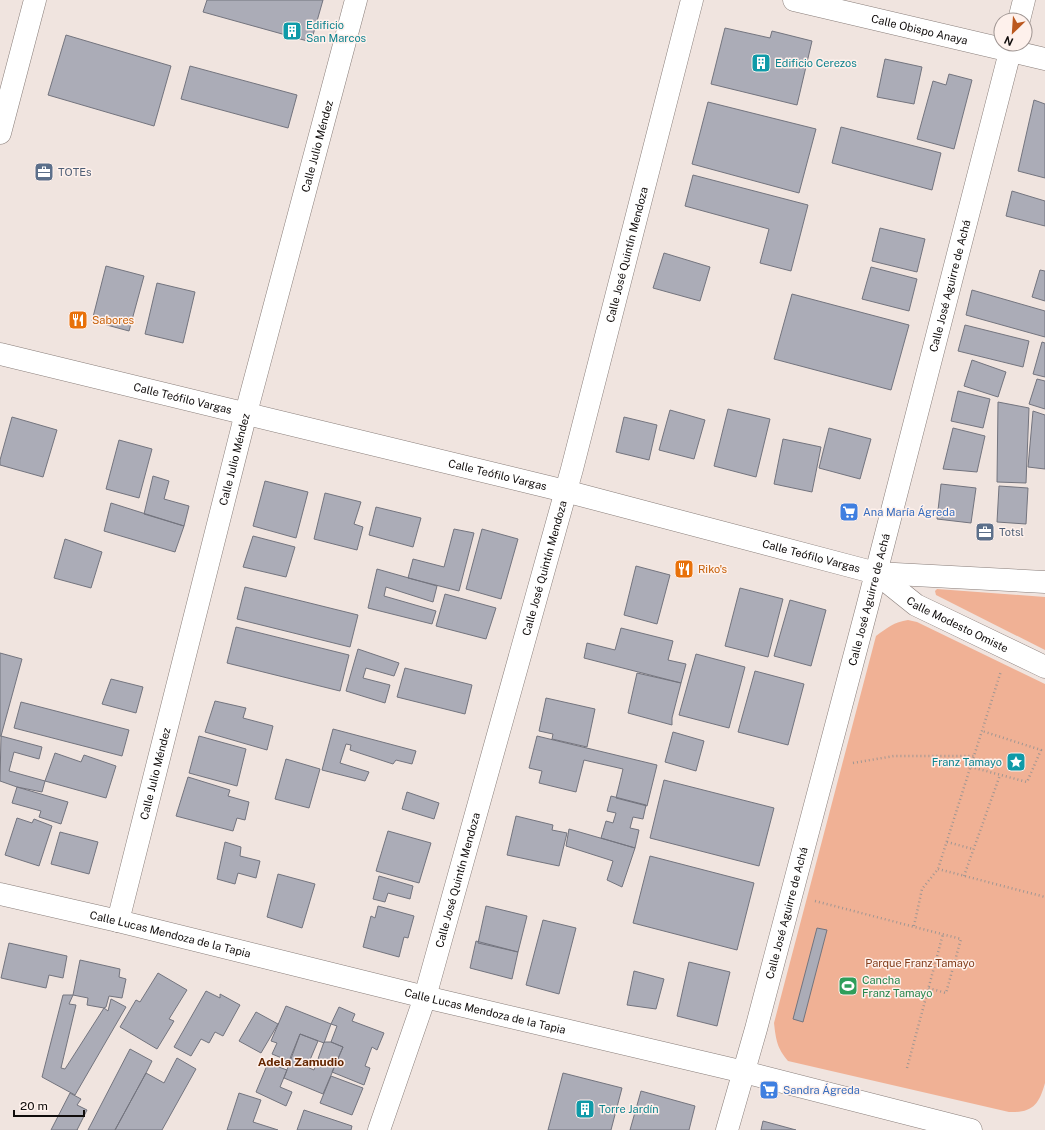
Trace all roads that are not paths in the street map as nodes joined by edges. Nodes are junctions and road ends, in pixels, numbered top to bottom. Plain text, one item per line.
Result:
1 (35, 0) edge
2 (356, 0) edge
3 (692, 0) edge
4 (794, 0) edge
5 (1024, 0) edge
6 (1021, 12) edge
7 (993, 44) edge
8 (1010, 52) edge
9 (1023, 52) edge
10 (1045, 59) edge
11 (0, 133) edge
12 (0, 354) edge
13 (246, 413) junction
14 (565, 491) junction
15 (876, 573) junction
16 (1045, 582) edge
17 (1045, 667) edge
18 (0, 894) edge
19 (118, 921) junction
20 (425, 998) junction
21 (744, 1072) junction
22 (379, 1130) edge
23 (727, 1130) edge
24 (971, 1130) edge

1 - 11 street
2 - 13 street, Calle Julio Méndez
3 - 14 street, Calle José Quintín Mendoza
4 - 7 street, Calle Obispo Anaya
5 - 6 street
8 - 15 street, Calle José Aguirre de Achá
9 - 10 street, Calle Obispo Anaya
12 - 13 street, Calle Teófilo Vargas
13 - 14 street, Calle Teófilo Vargas
13 - 19 street, Calle Julio Méndez
14 - 15 street, Calle Teófilo Vargas
14 - 20 street, Calle José Quintín Mendoza
15 - 16 street, Calle Teófilo Vargas
15 - 17 street, Calle Modesto Omiste
15 - 21 street, Calle José Aguirre de Achá
18 - 19 street, Calle Lucas Mendoza de la Tapia
19 - 20 street, Calle Lucas Mendoza de la Tapia
20 - 21 street, Calle Lucas Mendoza de la Tapia
20 - 22 street, Calle José Quintín Mendoza
21 - 23 street, Calle José Aguirre de Achá
21 - 24 street, Calle Lucas Mendoza de la Tapia

